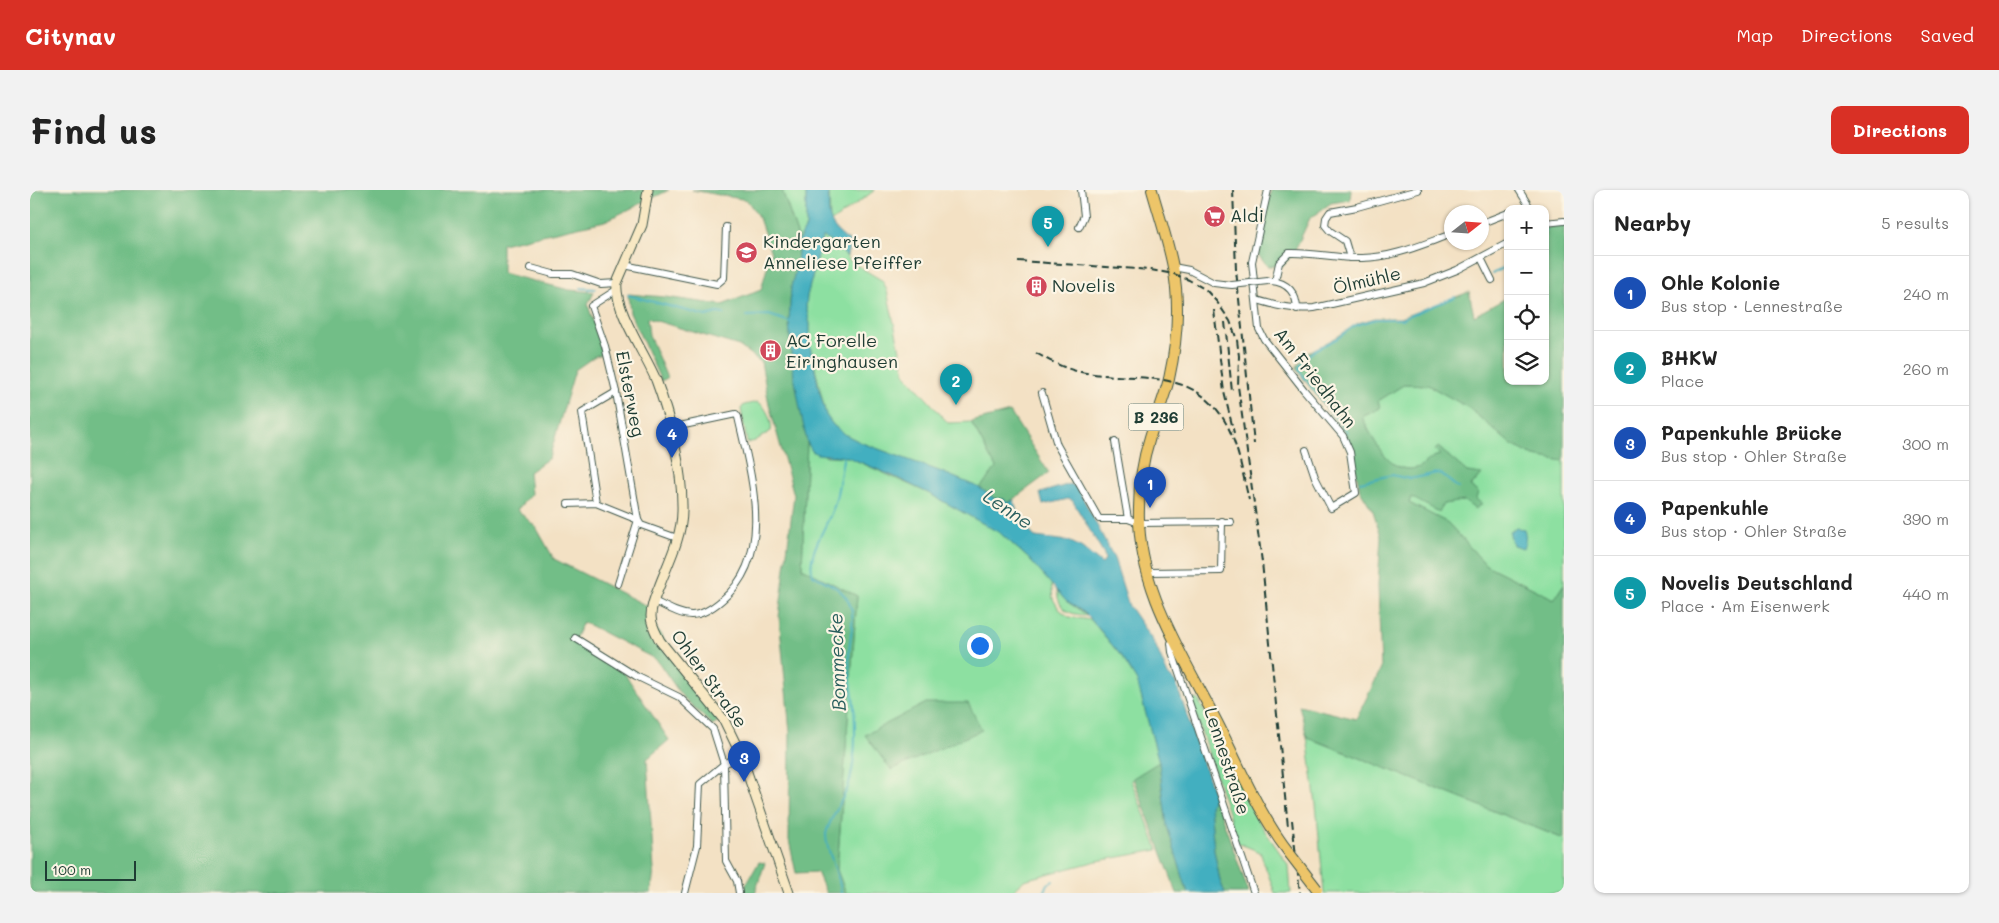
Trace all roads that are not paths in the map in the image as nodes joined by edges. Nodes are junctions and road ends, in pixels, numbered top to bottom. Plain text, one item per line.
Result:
1 (648, 190) edge
2 (1080, 190) edge
3 (1152, 190) edge
4 (1268, 190) edge
5 (1418, 190) edge
6 (1519, 190) edge
7 (1529, 205) edge
8 (1504, 215) edge
9 (1489, 220) edge
10 (1564, 221) edge
11 (1549, 223) edge
12 (726, 227) dead end
13 (1079, 227) dead end
14 (1444, 237) edge
15 (1504, 246) edge
16 (1350, 258) junction
17 (1481, 258) junction
18 (624, 265) junction
19 (1173, 267) junction
20 (531, 268) dead end
21 (1492, 280) dead end
22 (1271, 281) junction
23 (616, 286) junction
24 (1257, 300) junction
25 (1297, 310) junction
26 (616, 392) junction
27 (1042, 393) dead end
28 (670, 428) junction
29 (1115, 442) dead end
30 (1306, 450) dead end
31 (596, 503) junction
32 (568, 504) dead end
33 (1128, 519) junction
34 (638, 520) junction
35 (1222, 521) junction
36 (1231, 522) dead end
37 (1139, 523) junction
38 (677, 538) junction
39 (1148, 572) junction
40 (618, 584) dead end
41 (654, 601) junction
42 (575, 638) dead end
43 (1173, 641) junction
44 (741, 755) junction
45 (724, 764) junction
46 (1318, 891) edge
47 (685, 893) edge
48 (739, 893) edge
49 (789, 893) edge
50 (1254, 893) edge

1 - 18 street
2 - 13 street
3 - 19 main road, Lennestraße / B 236
4 - 24 street, Am Friedhahn
5 - 16 street
6 - 7 street
8 - 9 street
10 - 11 street
12 - 18 street
14 - 16 street
15 - 17 street, Ölmühle
16 - 22 street
17 - 21 street
17 - 25 street, Ölmühle
18 - 23 street
19 - 22 street, bridge
19 - 37 main road, Lennestraße / B 236
20 - 23 street
22 - 25 street
23 - 26 street, Elsterweg
23 - 28 street, Ohler Straße
24 - 25 street, Ölmühle
24 - 30 street, Am Friedhahn
26 - 31 street
26 - 34 street, Elsterweg
27 - 33 street
28 - 38 street, Ohler Straße
28 - 41 street
29 - 33 street
31 - 32 street
31 - 34 street
33 - 37 street
34 - 38 street
34 - 40 street
35 - 36 street
35 - 37 street
35 - 39 street
37 - 39 main road, Lennestraße / B 236
38 - 41 street, Ohler Straße
39 - 43 main road, Lennestraße / B 236
41 - 44 street, Ohler Straße
42 - 45 street
43 - 46 main road, Lennestraße / B 236, bridge
43 - 50 street, Lennestraße
44 - 45 street
44 - 49 street, Ohler Straße
45 - 47 street
45 - 48 street

